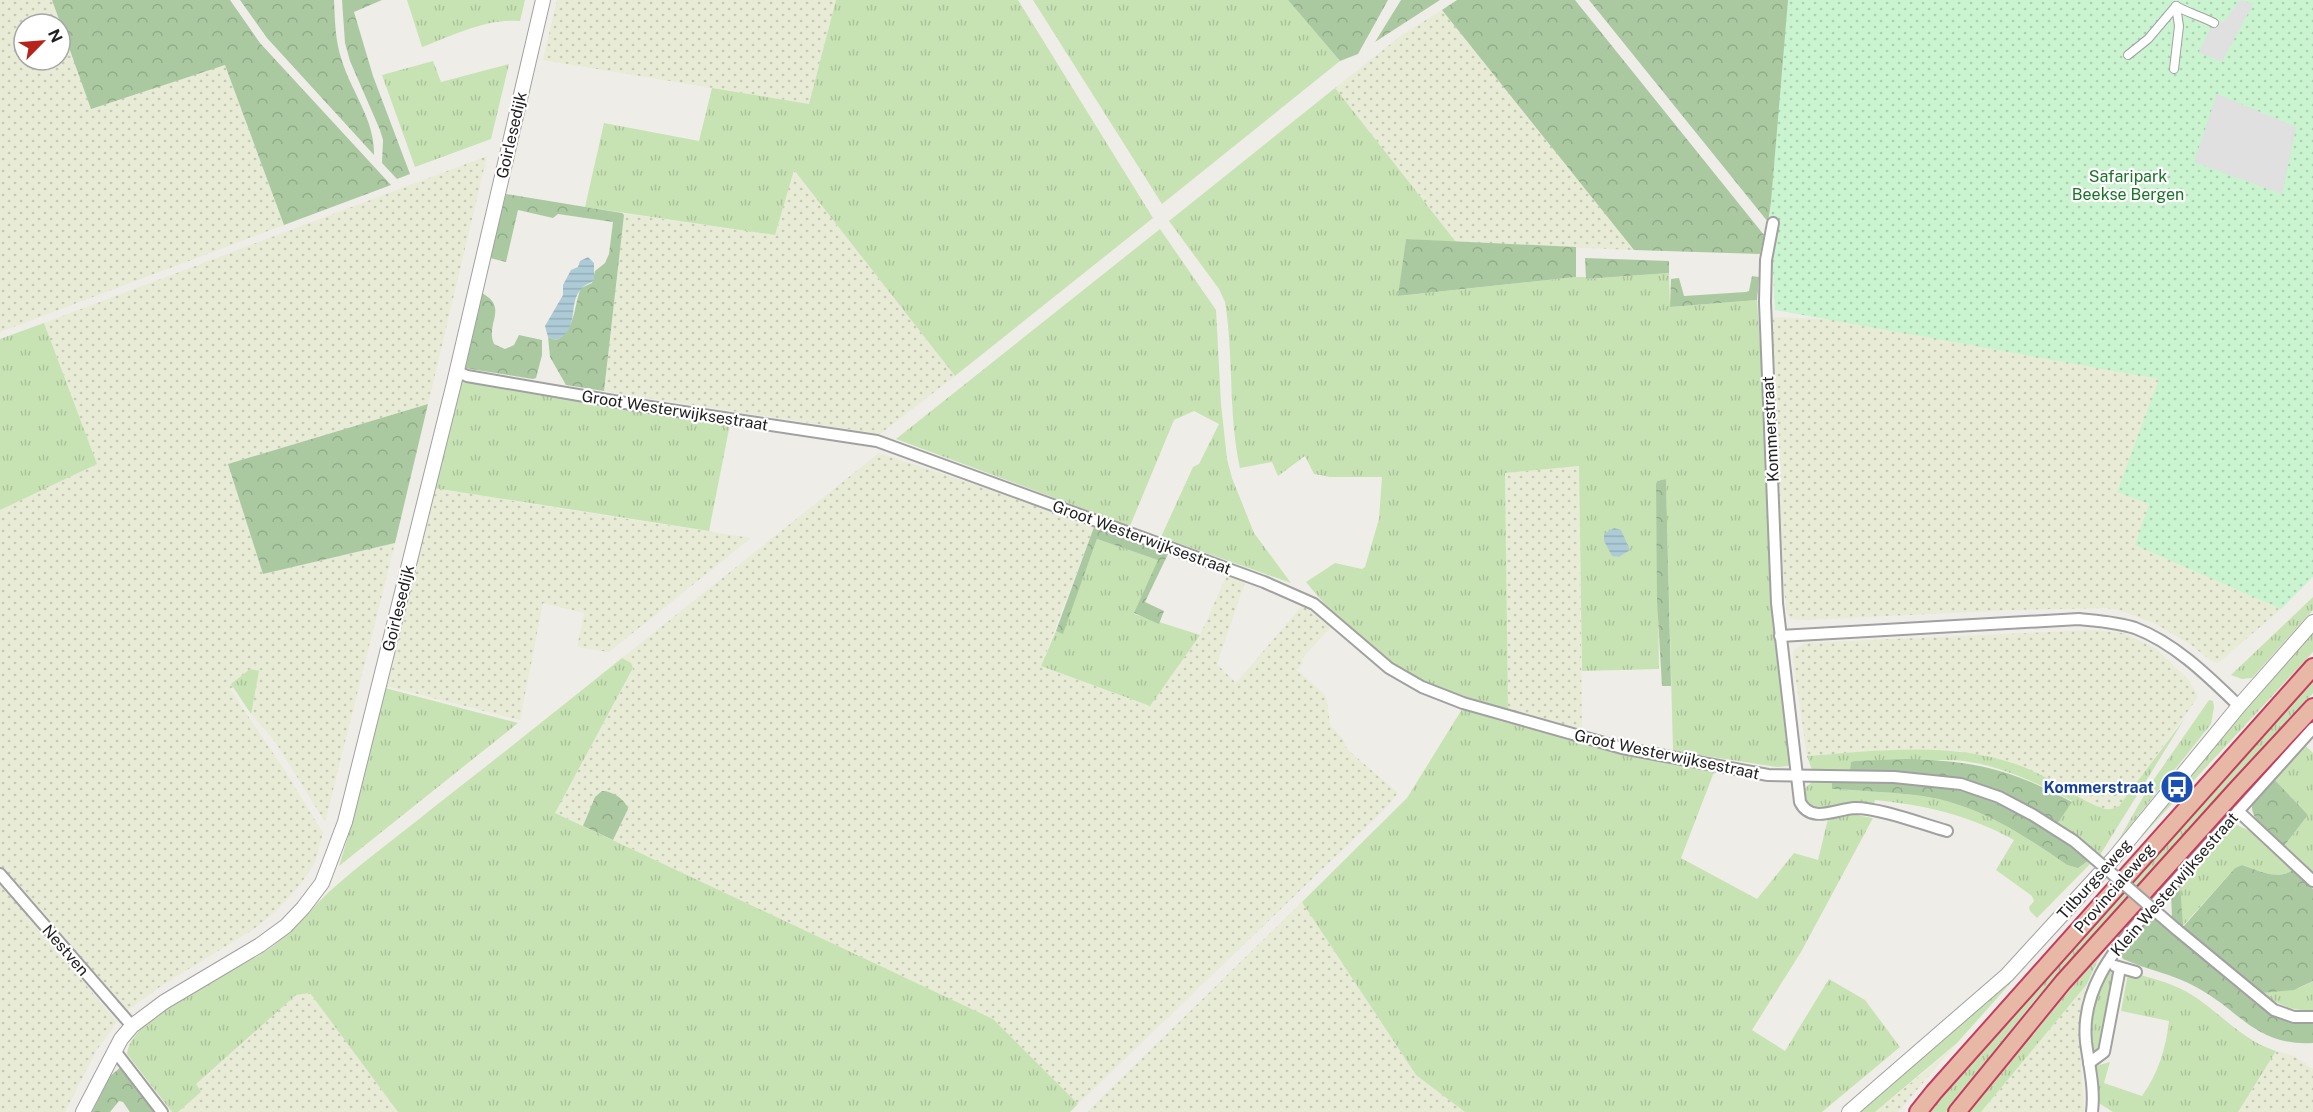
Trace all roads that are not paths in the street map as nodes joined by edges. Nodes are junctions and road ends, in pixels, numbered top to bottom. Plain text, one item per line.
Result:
1 (543, 0) edge
2 (2176, 6) junction
3 (2214, 23) dead end
4 (2128, 55) dead end
5 (2174, 69) dead end
6 (1773, 223) dead end
7 (456, 371) junction
8 (2313, 622) edge
9 (1780, 636) junction
10 (2313, 667) edge
11 (2239, 706) junction
12 (2313, 707) edge
13 (2313, 728) edge
14 (1797, 777) junction
15 (2238, 810) junction
16 (1947, 831) dead end
17 (0, 874) edge
18 (2313, 881) edge
19 (2106, 963) junction
20 (2120, 968) junction
21 (2136, 972) dead end
22 (2313, 1017) edge
23 (132, 1026) junction
24 (115, 1050) junction
25 (2089, 1063) junction
26 (83, 1112) edge
27 (162, 1112) edge
28 (1849, 1112) edge
29 (1918, 1112) edge
30 (1957, 1112) edge
31 (2092, 1112) edge

1 - 7 street, Goirlesedijk
2 - 3 street
2 - 4 street
2 - 5 street
6 - 9 street, Kommerstraat
7 - 14 street, Groot Westerwijksestraat
7 - 23 street, Goirlesedijk
8 - 11 street, Tilburgseweg
9 - 11 street
9 - 14 street, Kommerstraat
10 - 29 highway, Provincialeweg
11 - 28 street, Tilburgseweg
12 - 30 highway, Provincialeweg
13 - 15 street, Klein Westerwijksestraat
14 - 16 street
14 - 22 street, Groot Westerwijksestraat, bridge
15 - 18 street
15 - 19 street, Klein Westerwijksestraat
17 - 23 street, Nestven
19 - 20 street
19 - 25 street, Klein Westerwijksestraat
20 - 21 street
20 - 25 street, Klein Westerwijksestraat
23 - 24 street, Goirlesedijk
24 - 26 street, Goirlesedijk
24 - 27 street
25 - 31 street, Klein Westerwijksestraat

